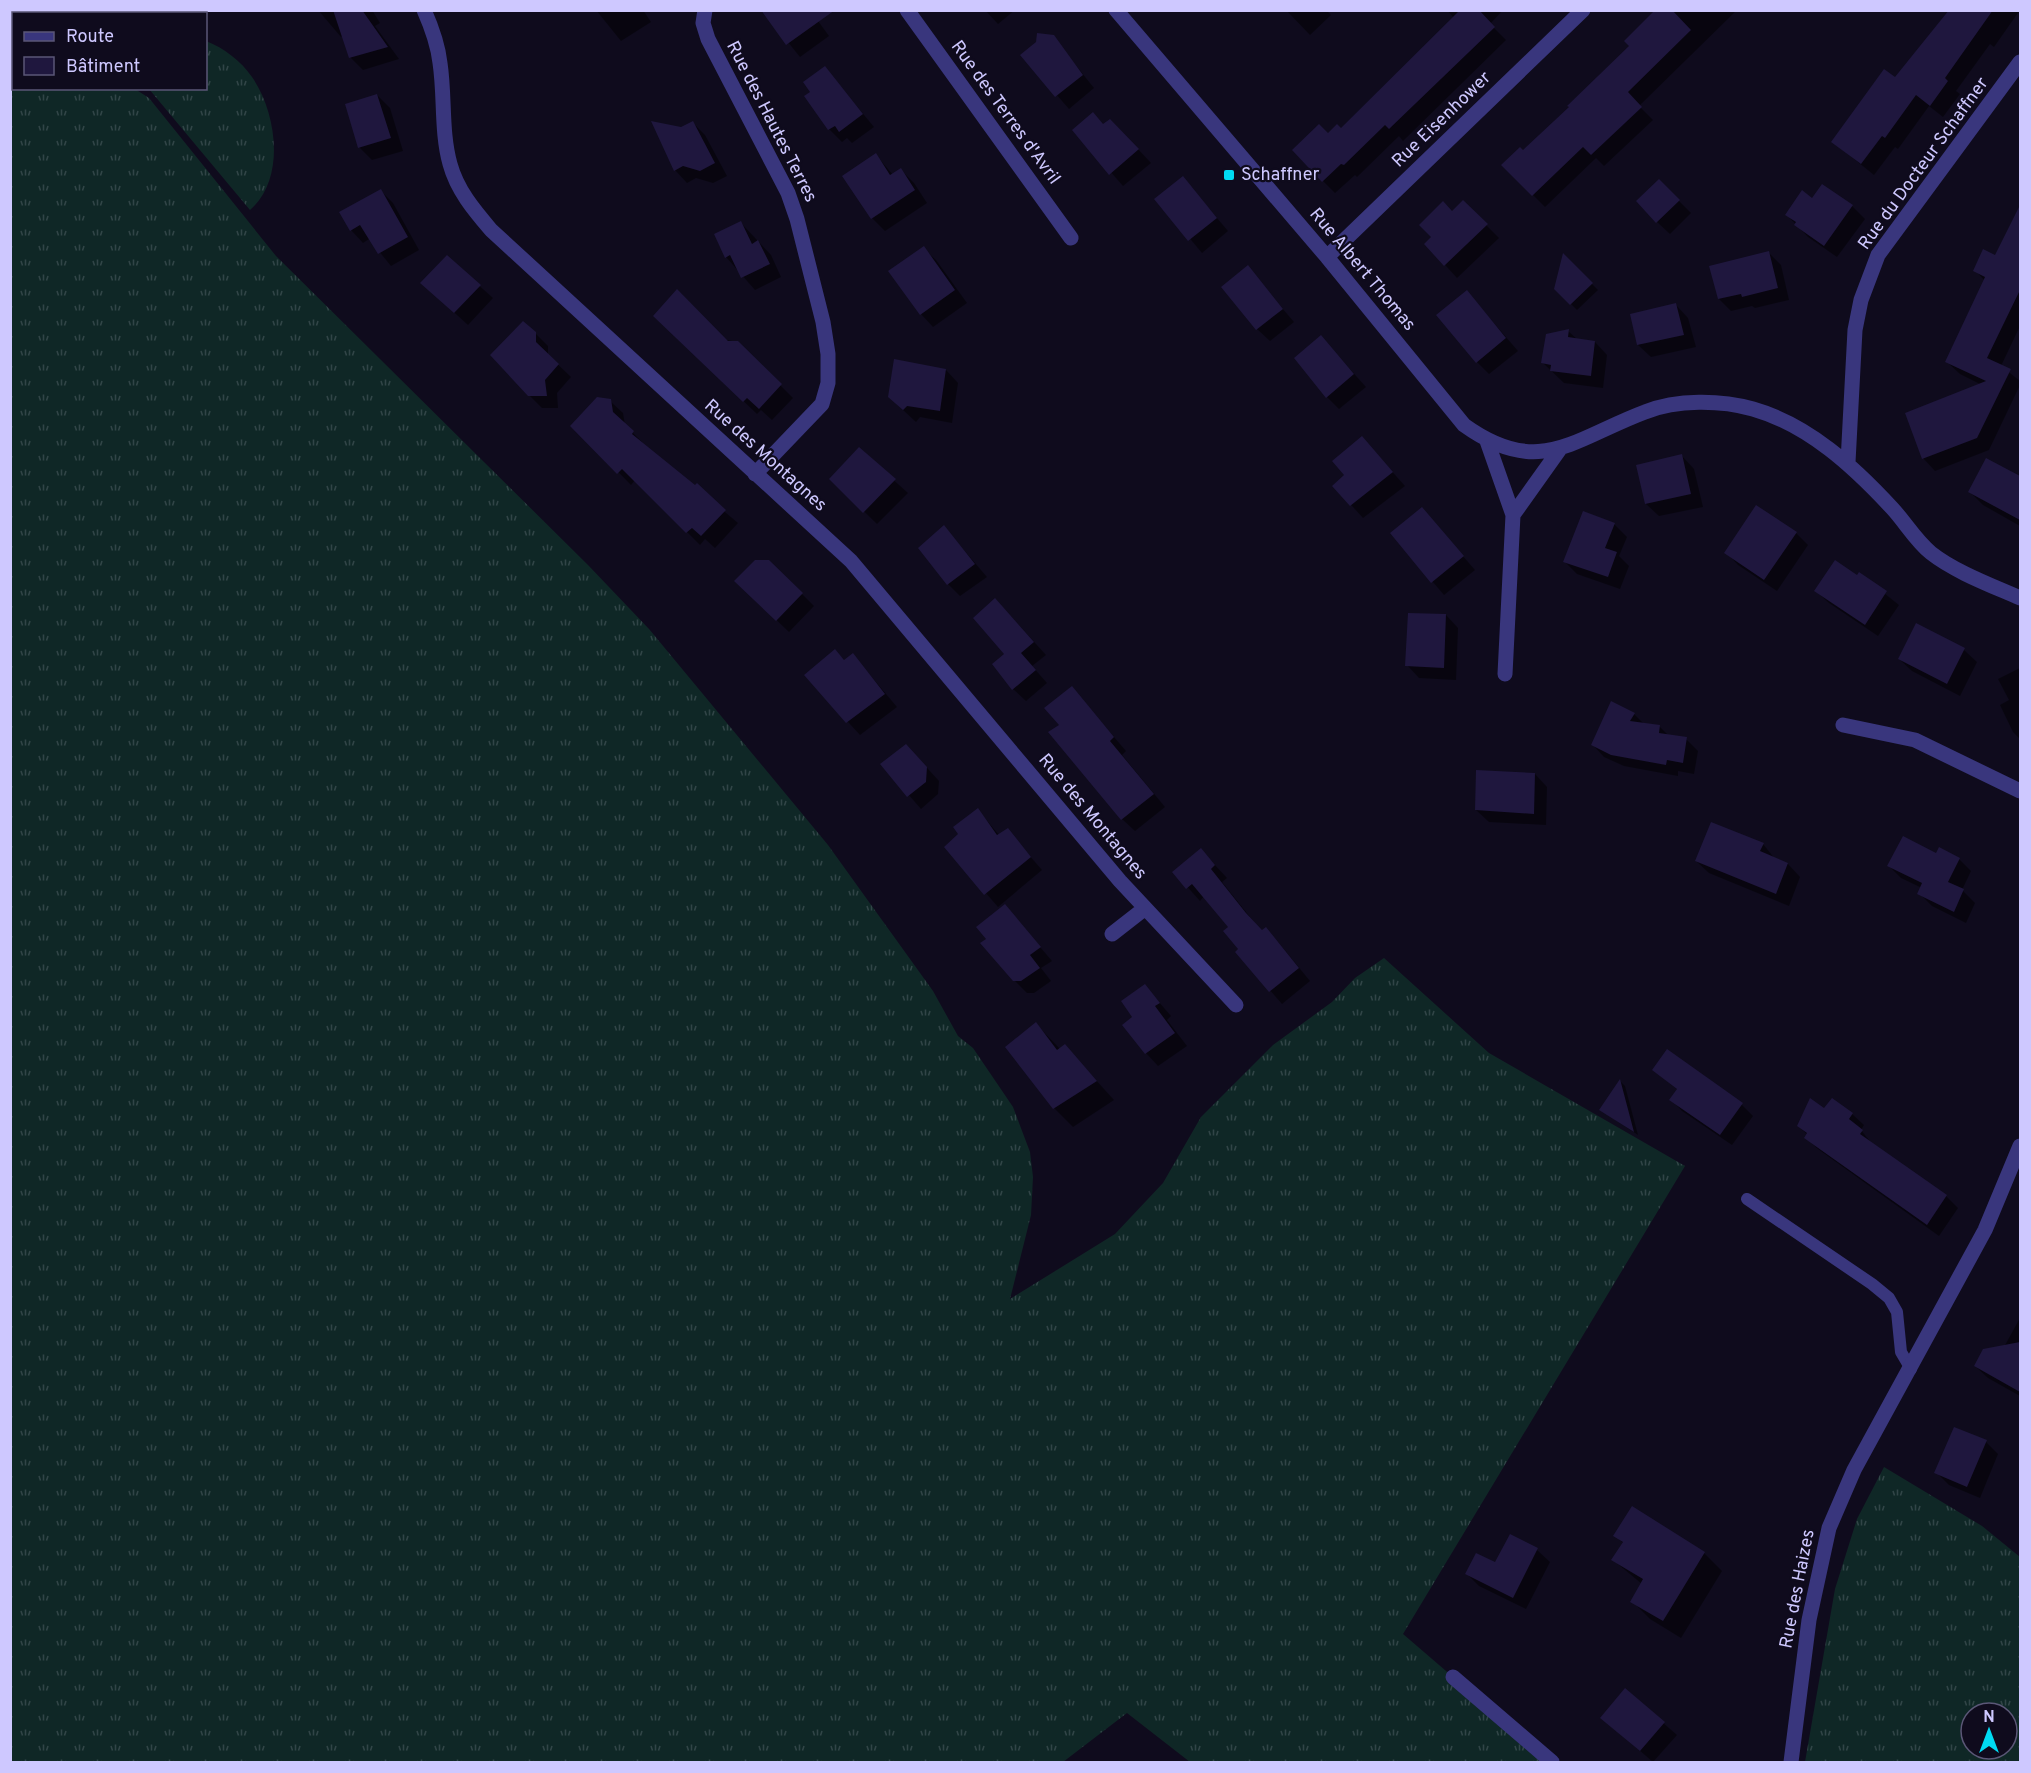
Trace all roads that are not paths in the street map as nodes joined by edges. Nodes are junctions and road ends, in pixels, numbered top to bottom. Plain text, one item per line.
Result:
1 (424, 10) edge
2 (705, 10) edge
3 (907, 10) edge
4 (1116, 10) edge
5 (1583, 10) edge
6 (2020, 62) edge
7 (1071, 238) dead end
8 (1327, 257) junction
9 (1487, 441) junction
10 (1560, 449) junction
11 (1848, 462) junction
12 (756, 474) junction
13 (1513, 515) junction
14 (2020, 598) edge
15 (1505, 674) dead end
16 (1843, 725) dead end
17 (2020, 791) edge
18 (1144, 909) junction
19 (1112, 934) dead end
20 (1236, 1005) dead end
21 (2020, 1146) edge
22 (1747, 1199) dead end
23 (1911, 1370) junction
24 (1453, 1677) dead end
25 (1552, 1762) edge
26 (1791, 1762) edge

1 - 12 street, Rue des Montagnes
2 - 12 street, Rue des Hautes Terres
3 - 7 street, Rue des Terres d'Avril
4 - 8 street, Rue Albert Thomas
5 - 8 street, Rue Eisenhower
6 - 11 street, Rue du Docteur Schaffner
8 - 9 street, Rue Albert Thomas
9 - 10 street, Rue Albert Thomas
9 - 13 street
10 - 11 street, Rue Albert Thomas
10 - 13 street
11 - 14 street
12 - 18 street, Rue des Montagnes
13 - 15 street
16 - 17 street
18 - 19 street, Rue des Montagnes
18 - 20 street, Rue des Montagnes
21 - 23 street, Rue des Haizes
22 - 23 lane
23 - 26 street, Rue des Haizes
24 - 25 street

